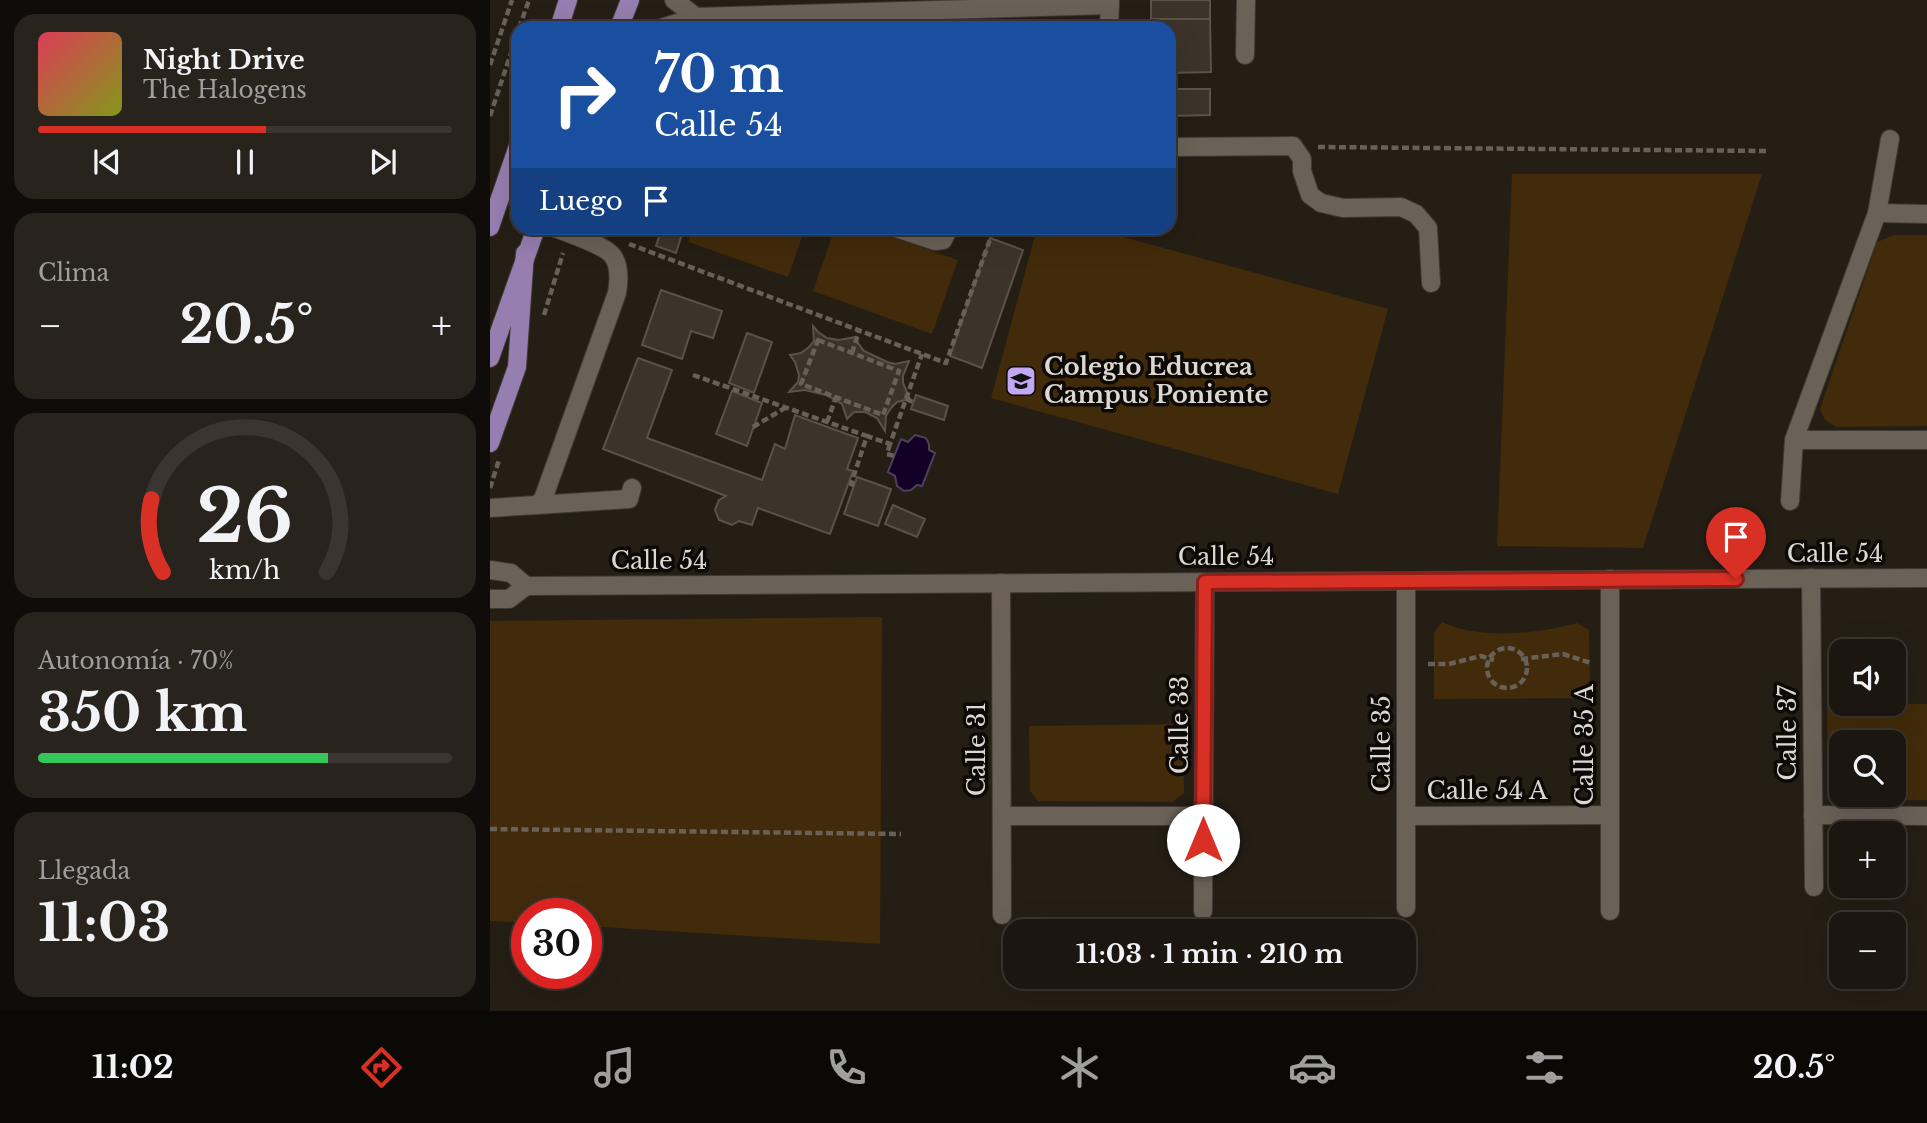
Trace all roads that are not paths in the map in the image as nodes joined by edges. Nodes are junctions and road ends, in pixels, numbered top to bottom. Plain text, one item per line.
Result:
1 (568, 0) edge
2 (630, 0) edge
3 (674, 0) edge
4 (1246, 0) edge
5 (1110, 3) edge
6 (918, 5) edge
7 (895, 6) edge
8 (696, 17) junction
9 (561, 21) edge
10 (622, 21) edge
11 (683, 21) edge
12 (719, 21) edge
13 (736, 21) edge
14 (1109, 21) edge
15 (1245, 55) dead end
16 (1890, 139) dead end
17 (1176, 146) edge
18 (511, 166) edge
19 (1877, 213) junction
20 (1927, 214) edge
21 (490, 227) edge
22 (533, 235) edge
23 (571, 235) edge
24 (917, 235) edge
25 (946, 235) edge
26 (526, 253) junction
27 (1432, 283) dead end
28 (490, 358) edge
29 (1794, 440) junction
30 (1927, 440) edge
31 (490, 443) edge
32 (632, 488) dead end
33 (1790, 501) dead end
34 (537, 505) junction
35 (490, 508) edge
36 (490, 570) edge
37 (1811, 578) junction
38 (1927, 578) edge
39 (1610, 579) junction
40 (1406, 581) junction
41 (1205, 582) junction
42 (1001, 583) junction
43 (526, 586) junction
44 (490, 599) edge
45 (1813, 815) junction
46 (1002, 816) junction
47 (1204, 816) junction
48 (1407, 816) junction
49 (1610, 816) junction
50 (1927, 816) edge
51 (1814, 887) dead end
52 (1406, 908) dead end
53 (1203, 911) dead end
54 (1610, 911) dead end
55 (1002, 915) dead end

1 - 9 main road
2 - 10 main road
3 - 8 street
4 - 15 street
5 - 6 street
5 - 14 street
6 - 7 street
7 - 13 street
8 - 11 street
8 - 12 street
16 - 19 street
17 - 27 street
18 - 21 main road
19 - 20 street
19 - 29 street
22 - 26 main road
23 - 34 street
24 - 25 street
26 - 28 main road
26 - 31 main road
29 - 30 street
29 - 33 street
32 - 34 street
34 - 35 street
36 - 43 street, Calle 54
37 - 38 street, Calle 54
37 - 39 street, Calle 54
37 - 45 street, Calle 37
39 - 40 street, Calle 54
39 - 49 street, Calle 35 A
40 - 41 street, Calle 54
40 - 48 street, Calle 35
41 - 42 street, Calle 54
41 - 47 street, Calle 33
42 - 43 street, Calle 54
42 - 46 street, Calle 31
43 - 44 street, Calle 54
45 - 50 street
45 - 51 street, Calle 37
46 - 47 street
46 - 55 street, Calle 31
47 - 53 street, Calle 33
48 - 49 street, Calle 54 A
48 - 52 street, Calle 35
49 - 54 street, Calle 35 A

